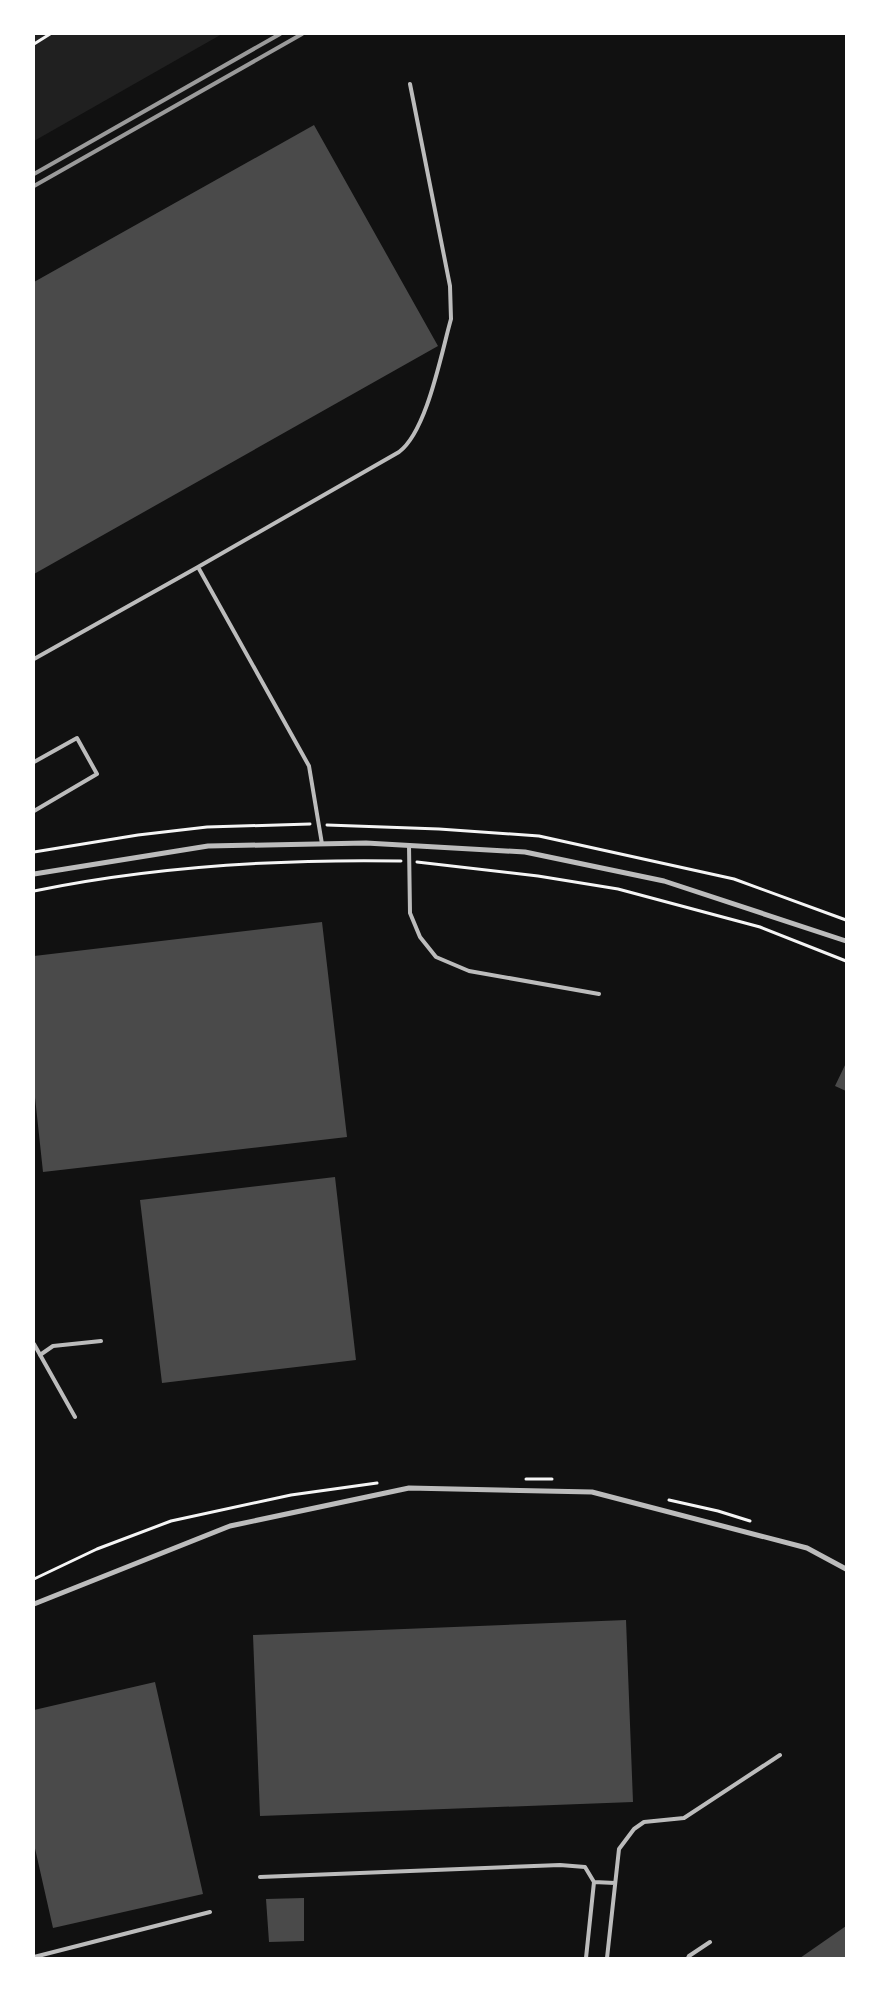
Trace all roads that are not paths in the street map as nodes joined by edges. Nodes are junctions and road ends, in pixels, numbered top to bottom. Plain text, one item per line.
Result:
1 (410, 84) dead end
2 (198, 567) junction
3 (34, 659) edge
4 (34, 762) edge
5 (34, 811) edge
6 (322, 844) junction
7 (409, 845) junction
8 (34, 874) edge
9 (846, 941) edge
10 (599, 994) dead end
11 (102, 1341) dead end
12 (34, 1344) edge
13 (40, 1355) junction
14 (74, 1418) dead end
15 (846, 1569) edge
16 (34, 1604) edge
17 (780, 1754) dead end
18 (260, 1877) dead end
19 (594, 1882) junction
20 (615, 1884) junction
21 (210, 1912) dead end
22 (710, 1942) dead end
23 (34, 1957) edge
24 (586, 1958) edge
25 (607, 1958) edge
26 (688, 1958) edge

1 - 2 lane
2 - 3 lane
2 - 6 lane
4 - 5 lane
6 - 7 street
6 - 8 street
7 - 9 street
7 - 10 lane
11 - 13 lane
12 - 13 lane
13 - 14 lane
15 - 16 street
17 - 20 lane
18 - 19 lane
19 - 20 lane
19 - 24 lane
20 - 25 lane
21 - 23 lane
22 - 26 lane

